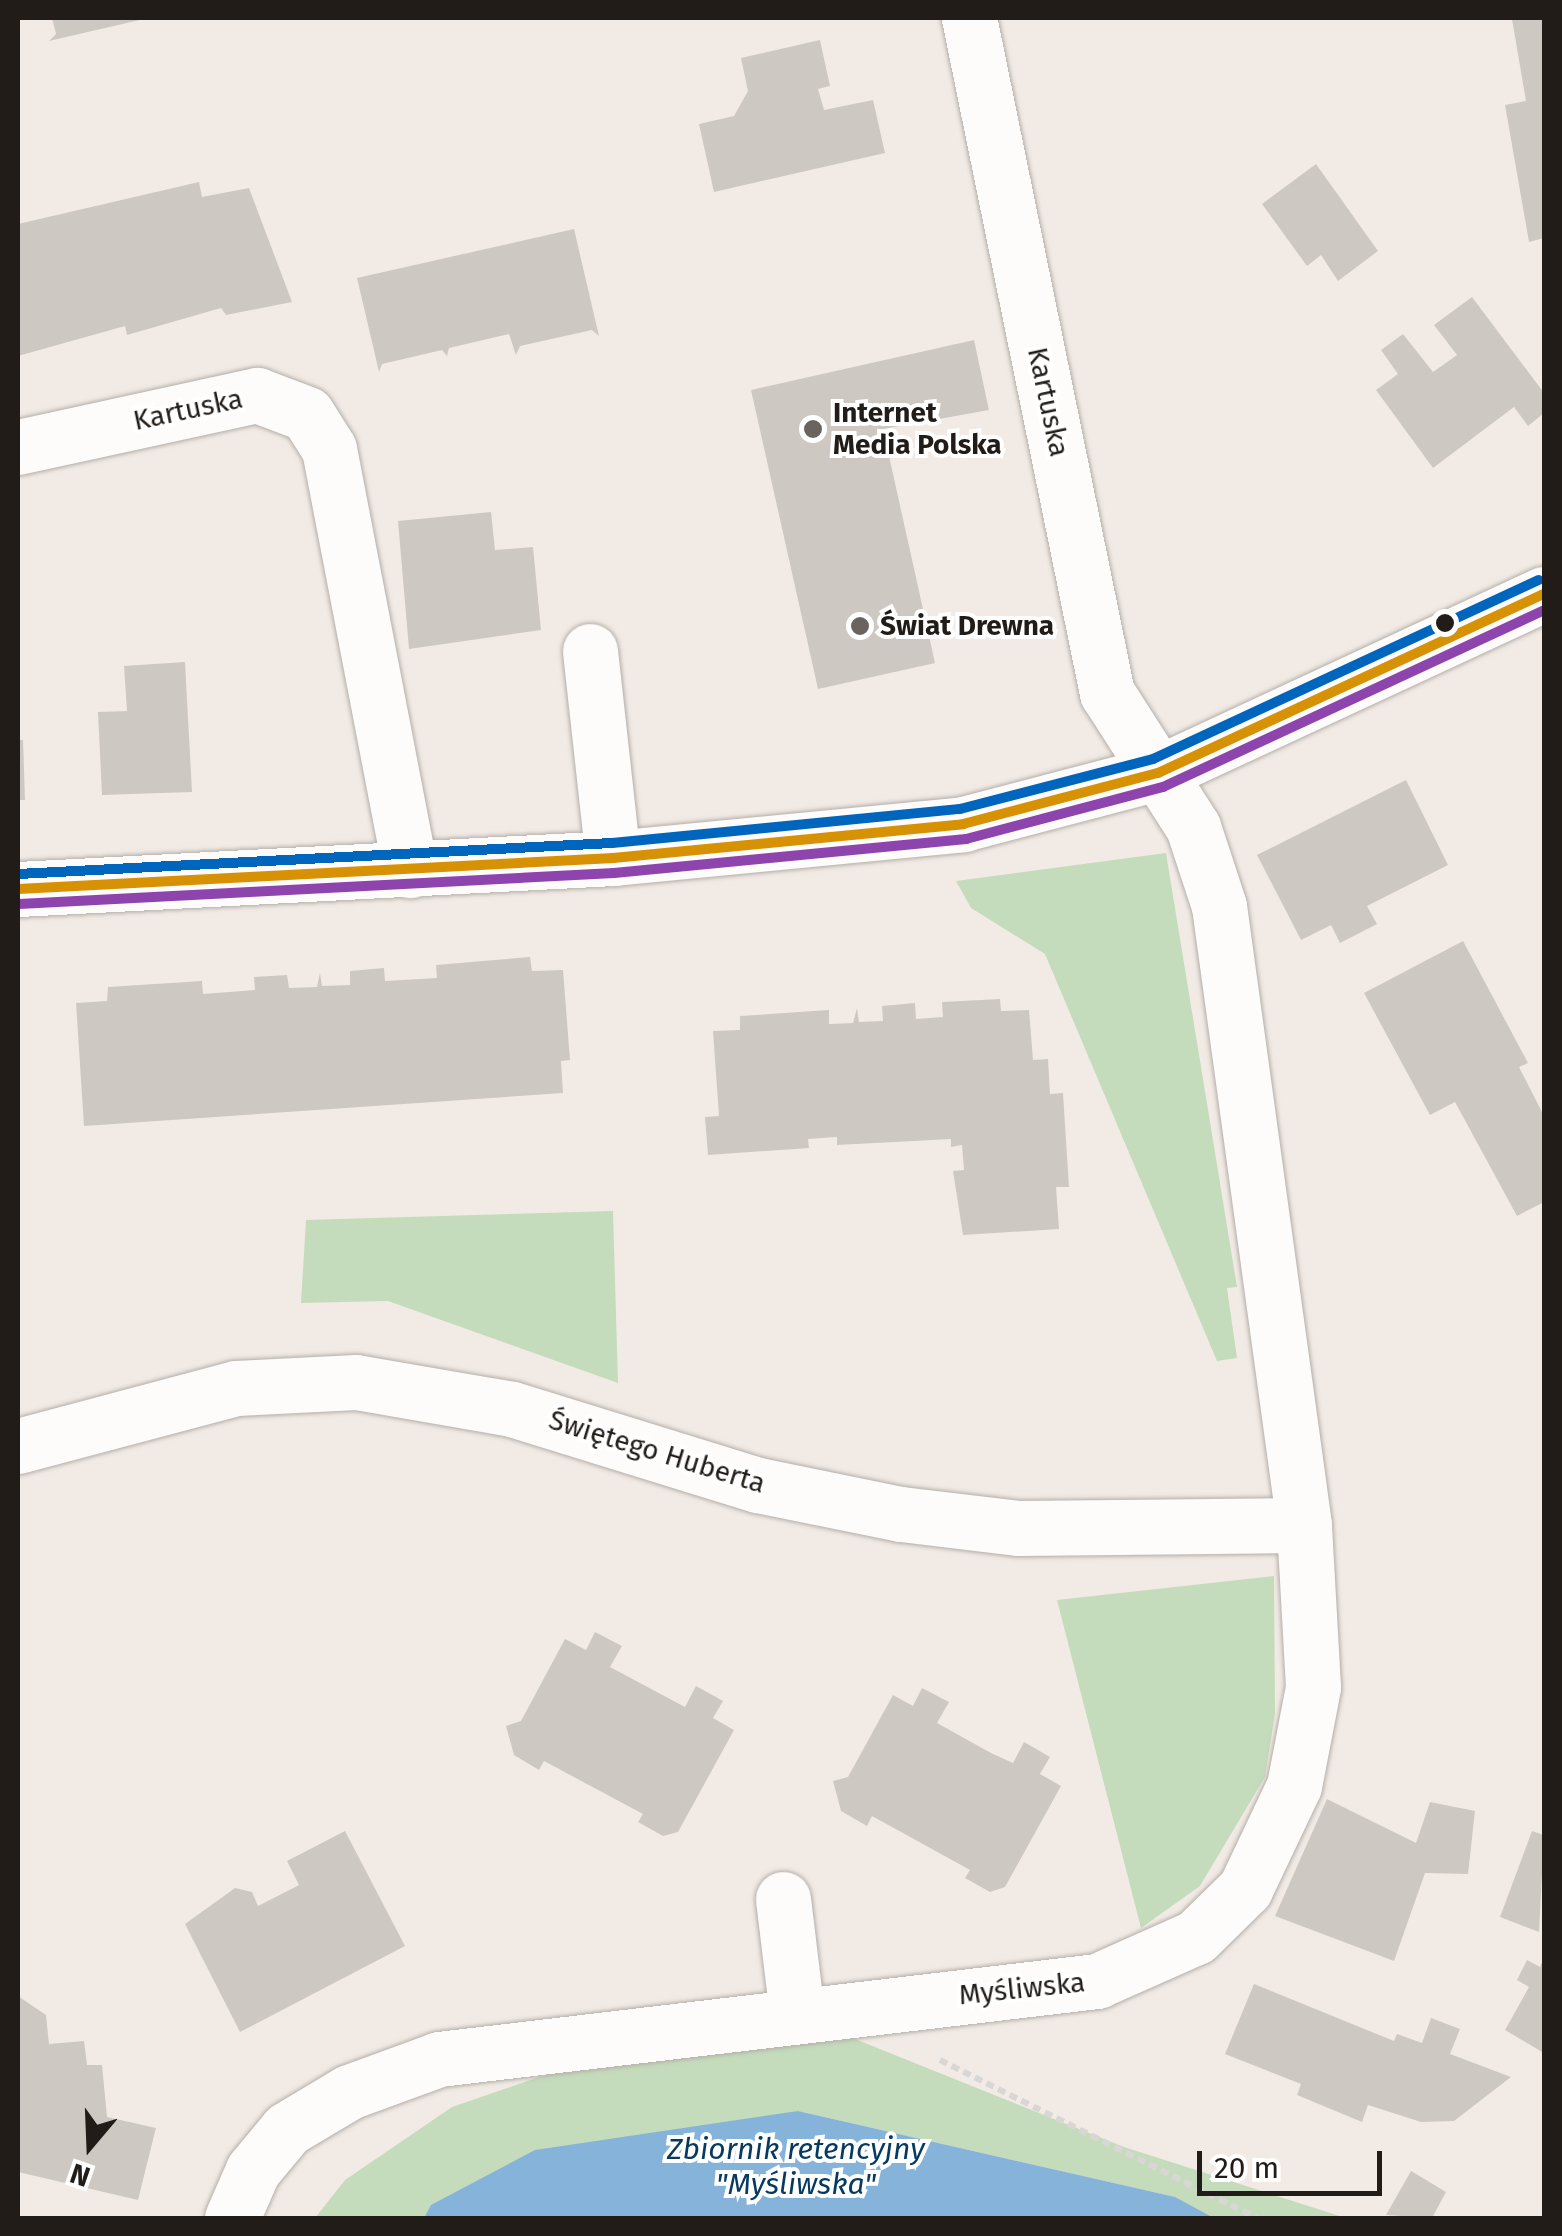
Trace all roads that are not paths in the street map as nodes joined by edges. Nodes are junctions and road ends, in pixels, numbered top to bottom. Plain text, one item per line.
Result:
1 (969, 18) edge
2 (18, 447) edge
3 (1544, 594) edge
4 (590, 651) dead end
5 (1158, 773) junction
6 (614, 858) junction
7 (410, 870) junction
8 (18, 889) edge
9 (18, 1446) edge
10 (1304, 1525) junction
11 (784, 1898) dead end
12 (796, 2014) junction
13 (232, 2218) edge

1 - 5 street, Kartuska
2 - 7 street, Kartuska
3 - 5 street
4 - 6 street
5 - 6 street
5 - 10 street, Myśliwska
6 - 7 street
7 - 8 street
9 - 10 street, Świętego Huberta
10 - 12 street, Myśliwska
11 - 12 street
12 - 13 street, Myśliwska

